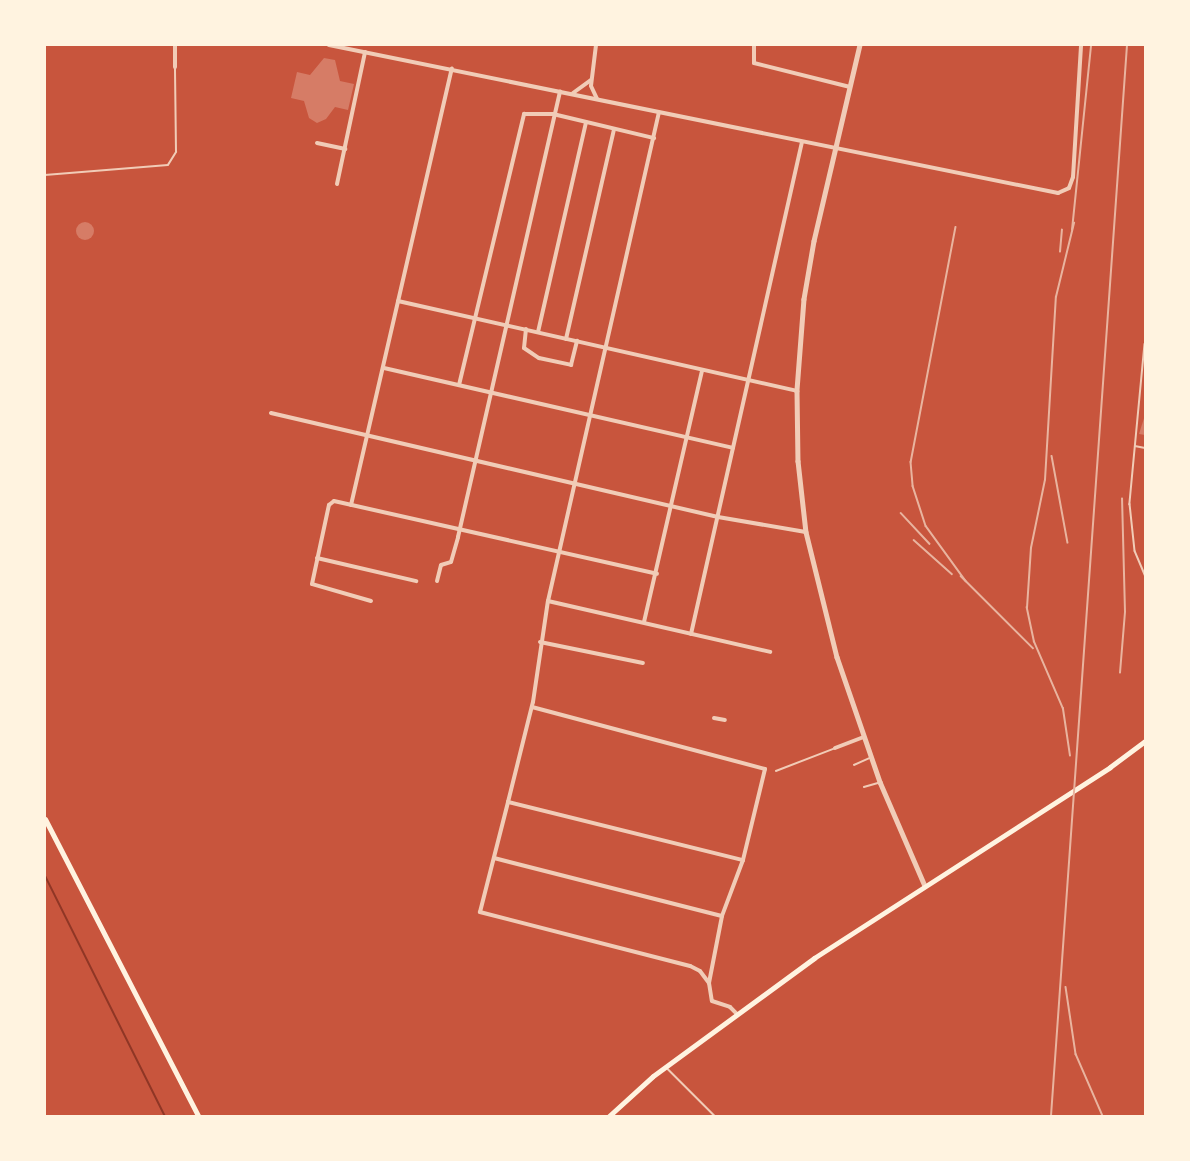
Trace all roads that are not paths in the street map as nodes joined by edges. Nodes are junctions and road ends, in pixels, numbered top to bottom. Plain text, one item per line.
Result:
1 (175, 45) edge
2 (329, 45) edge
3 (596, 45) edge
4 (754, 45) edge
5 (860, 45) edge
6 (1081, 45) edge
7 (365, 52) junction
8 (175, 68) joint
9 (452, 69) junction
10 (591, 80) junction
11 (850, 87) junction
12 (560, 92) junction
13 (572, 94) junction
14 (597, 99) junction
15 (659, 112) junction
16 (553, 114) junction
17 (586, 122) junction
18 (614, 129) junction
19 (654, 138) junction
20 (802, 142) junction
21 (317, 143) dead end
22 (836, 148) junction
23 (345, 149) junction
24 (45, 175) edge
25 (337, 184) dead end
26 (399, 301) junction
27 (475, 318) junction
28 (506, 325) junction
29 (526, 329) junction
30 (538, 332) junction
31 (566, 339) junction
32 (577, 341) junction
33 (1145, 344) edge
34 (605, 348) junction
35 (384, 368) junction
36 (702, 371) junction
37 (748, 381) junction
38 (459, 385) junction
39 (796, 391) junction
40 (489, 392) junction
41 (271, 413) dead end
42 (590, 415) junction
43 (368, 436) junction
44 (687, 437) junction
45 (1135, 446) junction
46 (734, 448) junction
47 (1145, 448) edge
48 (475, 459) junction
49 (575, 482) junction
50 (351, 505) junction
51 (671, 505) junction
52 (718, 517) junction
53 (459, 530) junction
54 (806, 532) junction
55 (559, 552) junction
56 (317, 558) junction
57 (657, 574) junction
58 (1145, 575) edge
59 (416, 581) dead end
60 (437, 581) dead end
61 (371, 601) dead end
62 (548, 601) junction
63 (644, 622) junction
64 (691, 634) junction
65 (540, 642) junction
66 (770, 652) dead end
67 (643, 663) dead end
68 (532, 707) junction
69 (714, 718) dead end
70 (725, 720) dead end
71 (863, 737) junction
72 (1145, 741) edge
73 (835, 748) joint
74 (871, 758) junction
75 (854, 765) dead end
76 (776, 771) dead end
77 (880, 782) junction
78 (864, 787) dead end
79 (508, 802) junction
80 (45, 819) edge
81 (494, 858) junction
82 (742, 860) junction
83 (925, 886) junction
84 (722, 916) junction
85 (709, 968) junction
86 (700, 971) junction
87 (709, 983) junction
88 (737, 1014) junction
89 (665, 1066) junction
90 (198, 1116) edge
91 (609, 1116) edge
92 (715, 1116) edge

1 - 8 street
2 - 7 street
3 - 10 street
4 - 11 street
5 - 11 street
6 - 22 street
7 - 9 street
7 - 23 street
8 - 24 lane
9 - 12 street
9 - 26 street
10 - 13 street
10 - 14 street
11 - 22 street
12 - 13 street
12 - 16 street
13 - 14 street
14 - 15 street
15 - 19 street
15 - 20 street
16 - 17 street
16 - 27 street
16 - 28 street
17 - 18 street
17 - 30 street
18 - 19 street
18 - 31 street
19 - 34 street
20 - 22 street
20 - 37 street
21 - 23 street
22 - 39 street
23 - 25 street
26 - 27 street
26 - 35 street
27 - 28 street
27 - 38 street
28 - 29 street
28 - 40 street
29 - 30 street
29 - 32 street
30 - 31 street
31 - 32 street
32 - 34 street
33 - 45 lane
34 - 36 street
34 - 42 street
35 - 38 street
35 - 43 street
36 - 37 street
36 - 44 street
37 - 39 street
37 - 46 street
38 - 40 street
39 - 54 street
40 - 42 street
40 - 48 street
41 - 43 street
42 - 44 street
42 - 49 street
43 - 48 street
43 - 50 street
44 - 46 street
44 - 51 street
45 - 47 lane
45 - 58 lane
46 - 52 street
48 - 49 street
48 - 53 street
49 - 51 street
49 - 55 street
50 - 53 street
50 - 56 street
51 - 52 street
51 - 57 street
52 - 54 street
52 - 64 street
53 - 55 street
53 - 60 street
54 - 71 street
55 - 57 street
55 - 62 street
56 - 59 street
56 - 61 street
57 - 63 street
62 - 63 street
62 - 65 street
63 - 64 street
64 - 66 street
65 - 67 street
65 - 68 street
68 - 79 street
68 - 82 street
69 - 70 street
71 - 73 street
71 - 74 street
72 - 83 main road
73 - 76 lane
74 - 75 lane
74 - 77 street
77 - 78 lane
77 - 83 street
79 - 81 street
79 - 82 street
80 - 90 main road
81 - 84 street
81 - 86 street
82 - 84 street
83 - 88 main road
84 - 85 street
85 - 86 street
85 - 87 street
86 - 87 street
87 - 88 street
88 - 89 main road
89 - 91 main road
89 - 92 lane

